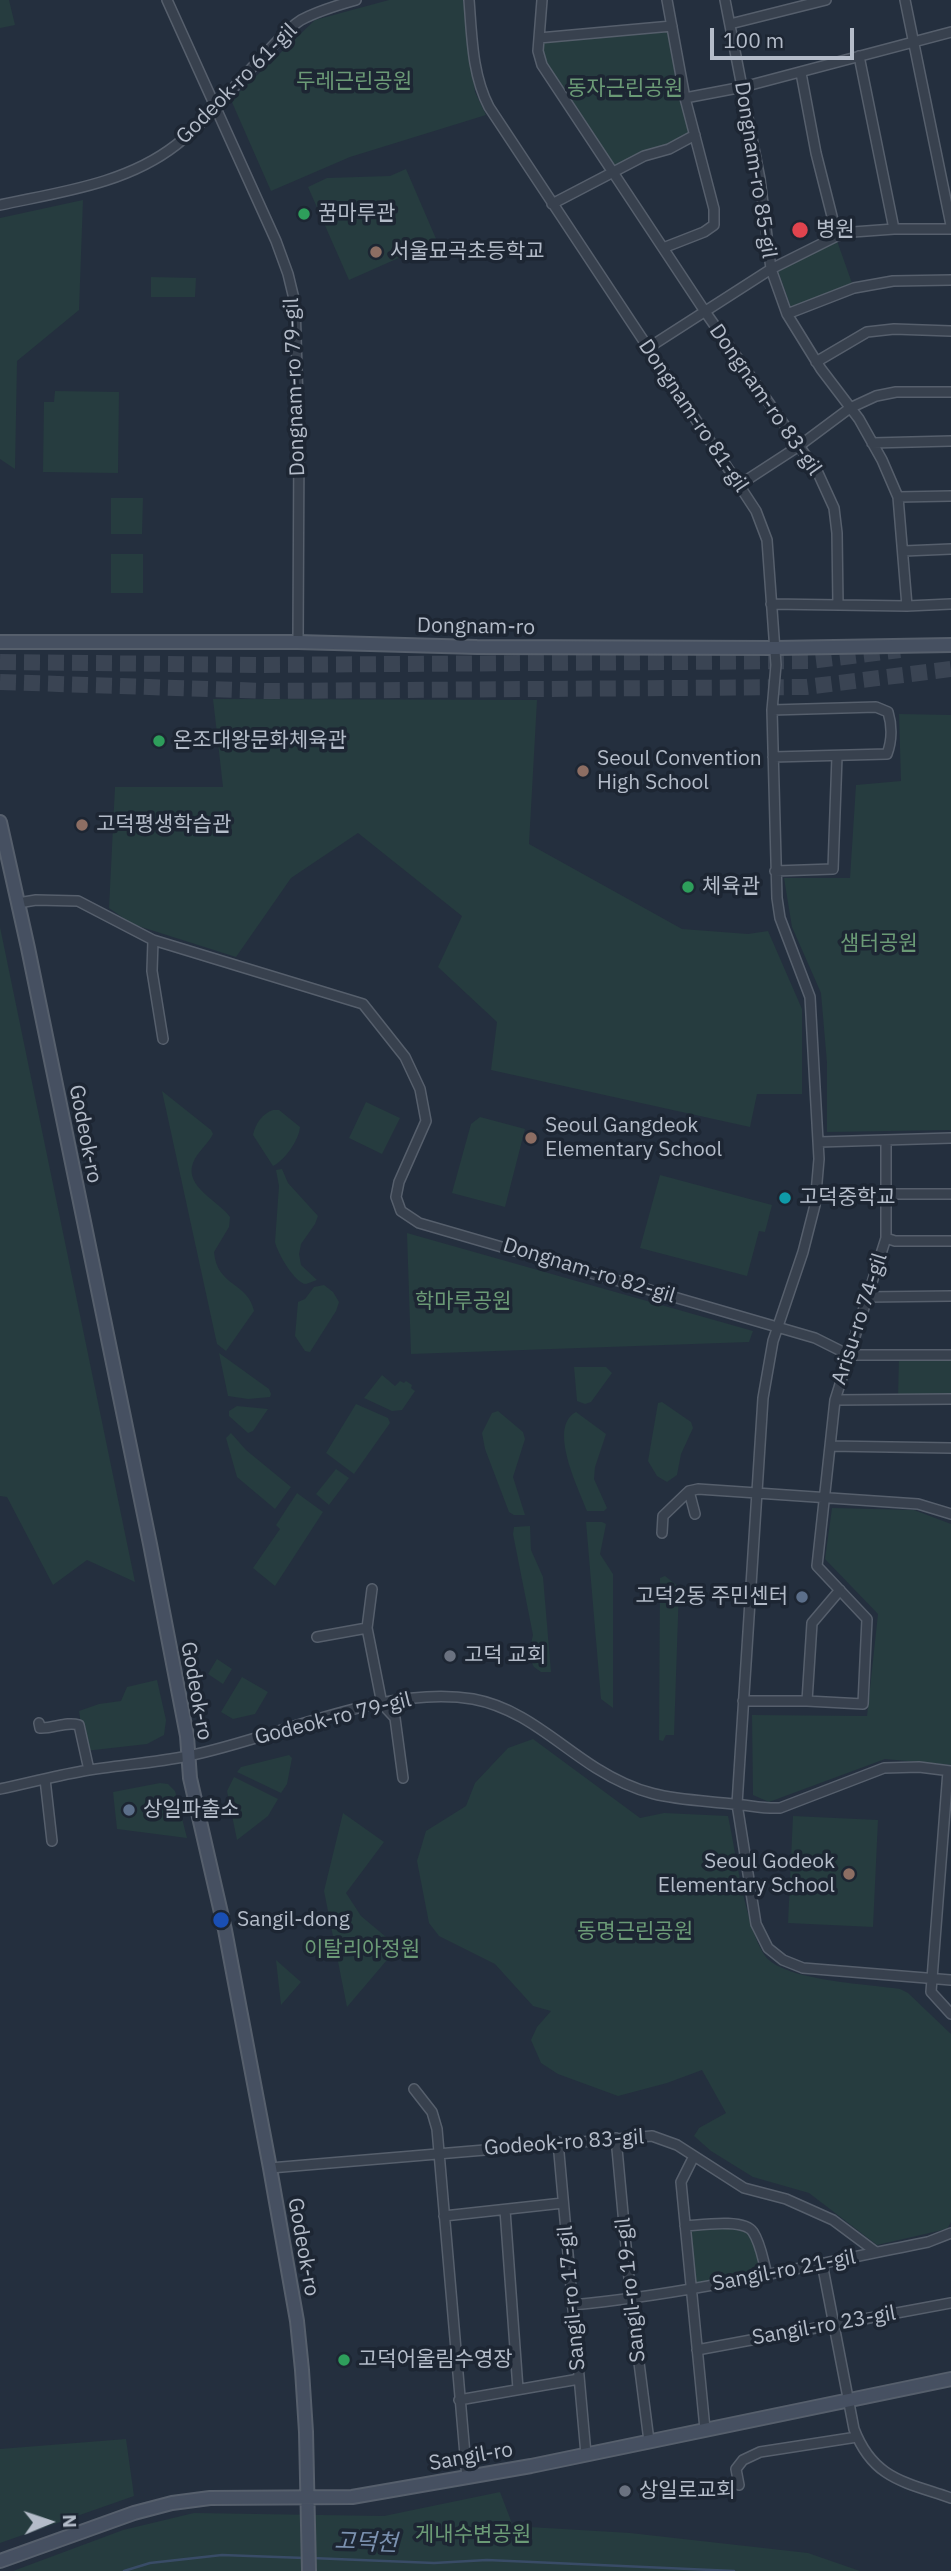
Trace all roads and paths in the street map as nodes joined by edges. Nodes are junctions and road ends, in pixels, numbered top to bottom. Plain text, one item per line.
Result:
1 (167, 0) edge
2 (356, 0) edge
3 (469, 0) edge
4 (542, 0) edge
5 (667, 0) edge
6 (725, 0) edge
7 (825, 0) edge
8 (905, 0) edge
9 (730, 24) junction
10 (672, 26) junction
11 (951, 32) edge
12 (539, 38) junction
13 (913, 42) junction
14 (859, 57) junction
15 (801, 73) junction
16 (743, 87) junction
17 (685, 98) junction
18 (215, 107) junction
19 (695, 135) junction
20 (612, 173) junction
21 (552, 204) junction
22 (0, 205) edge
23 (951, 227) edge
24 (894, 229) junction
25 (836, 236) junction
26 (663, 248) junction
27 (771, 269) junction
28 (951, 280) edge
29 (706, 313) junction
30 (787, 314) junction
31 (951, 331) edge
32 (648, 348) junction
33 (816, 362) junction
34 (951, 392) edge
35 (850, 408) junction
36 (951, 441) edge
37 (872, 443) junction
38 (799, 446) junction
39 (739, 485) junction
40 (951, 496) edge
41 (898, 497) junction
42 (951, 549) edge
43 (904, 551) junction
44 (771, 604) junction
45 (951, 604) edge
46 (838, 605) junction
47 (907, 606) junction
48 (0, 642) edge
49 (298, 642) junction
50 (951, 645) edge
51 (776, 649) junction
52 (772, 710) junction
53 (837, 756) junction
54 (773, 757) junction
55 (0, 822) edge
56 (775, 871) junction
57 (18, 903) junction
58 (153, 940) junction
59 (163, 1039) dead end
60 (951, 1138) edge
61 (886, 1141) junction
62 (819, 1142) junction
63 (886, 1194) junction
64 (951, 1194) edge
65 (886, 1238) junction
66 (951, 1241) edge
67 (951, 1296) edge
68 (867, 1297) junction
69 (778, 1328) junction
70 (849, 1355) junction
71 (951, 1355) edge
72 (835, 1399) junction
73 (951, 1399) edge
74 (830, 1446) junction
75 (951, 1448) edge
76 (689, 1491) junction
77 (757, 1494) junction
78 (825, 1497) junction
79 (695, 1514) dead end
80 (951, 1514) edge
81 (662, 1532) dead end
82 (372, 1589) dead end
83 (840, 1590) junction
84 (367, 1628) junction
85 (317, 1637) dead end
86 (743, 1701) junction
87 (807, 1701) junction
88 (382, 1704) junction
89 (39, 1723) dead end
90 (187, 1757) junction
91 (89, 1770) junction
92 (950, 1771) edge
93 (45, 1779) junction
94 (403, 1779) dead end
95 (0, 1789) edge
96 (737, 1804) junction
97 (947, 1823) edge
98 (52, 1841) dead end
99 (932, 1980) junction
100 (951, 1980) edge
101 (951, 2014) edge
102 (414, 2089) dead end
103 (616, 2138) junction
104 (558, 2142) junction
105 (440, 2153) junction
106 (694, 2157) junction
107 (270, 2168) junction
108 (563, 2203) junction
109 (505, 2210) junction
110 (444, 2216) junction
111 (685, 2226) junction
112 (951, 2233) edge
113 (876, 2252) junction
114 (822, 2263) junction
115 (767, 2274) junction
116 (691, 2289) junction
117 (631, 2300) junction
118 (951, 2303) edge
119 (572, 2305) junction
120 (835, 2324) junction
121 (697, 2350) junction
122 (579, 2379) junction
123 (951, 2379) edge
124 (518, 2389) junction
125 (459, 2400) junction
126 (849, 2401) junction
127 (705, 2429) junction
128 (857, 2437) junction
129 (649, 2441) junction
130 (586, 2454) junction
131 (467, 2478) junction
132 (739, 2484) dead end
133 (308, 2497) junction
134 (951, 2498) edge
135 (0, 2561) edge
136 (309, 2571) edge

1 - 18 street, Dongnam-ro 79-gil
2 - 18 street, Godeok-ro 61-gil
3 - 21 street, Dongnam-ro 81-gil
4 - 12 street, Dongnam-ro 83-gil
5 - 10 street
6 - 9 street, Dongnam-ro 85-gil
7 - 9 street
8 - 13 street
9 - 16 street, Dongnam-ro 85-gil
10 - 12 street
10 - 17 street
11 - 13 street
12 - 20 street, Dongnam-ro 83-gil
13 - 14 street
13 - 23 street
14 - 15 street
14 - 24 street
15 - 16 street
15 - 25 street
16 - 17 street
16 - 27 street, Dongnam-ro 85-gil
17 - 19 street
18 - 22 street, Godeok-ro 61-gil
18 - 49 street, Dongnam-ro 79-gil
19 - 20 street
19 - 26 street
20 - 21 street
20 - 26 street, Dongnam-ro 83-gil
21 - 32 street, Dongnam-ro 81-gil
23 - 24 street
24 - 25 street
25 - 27 street
26 - 29 street, Dongnam-ro 83-gil
27 - 29 street
27 - 30 street, Dongnam-ro 85-gil
28 - 30 street
29 - 32 street
29 - 38 street, Dongnam-ro 83-gil
30 - 33 street, Dongnam-ro 85-gil
31 - 33 street
32 - 39 street, Dongnam-ro 81-gil
33 - 35 street, Dongnam-ro 85-gil
34 - 35 street
35 - 37 street, Dongnam-ro 85-gil
35 - 38 street
36 - 37 street
37 - 41 street, Dongnam-ro 85-gil
38 - 39 street
38 - 46 street, Dongnam-ro 83-gil
39 - 44 street, Dongnam-ro 81-gil
40 - 41 street
41 - 43 street, Dongnam-ro 85-gil
42 - 43 street
43 - 47 street, Dongnam-ro 85-gil
44 - 46 street
44 - 51 street, Dongnam-ro 81-gil
45 - 47 street
46 - 47 street
48 - 49 main road, Dongnam-ro
49 - 51 main road, Dongnam-ro
50 - 51 main road, Dongnam-ro
51 - 52 street
52 - 53 street
52 - 54 street
53 - 54 street
53 - 56 street
54 - 56 street
55 - 57 main road, Godeok-ro
56 - 62 street
57 - 58 street
57 - 90 main road, Godeok-ro
58 - 59 street
58 - 69 street, Dongnam-ro 82-gil
60 - 61 street
61 - 62 street
61 - 63 street, Arisu-ro 74-gil
62 - 69 street
63 - 64 street
63 - 65 street, Arisu-ro 74-gil
65 - 66 street
65 - 68 street, Arisu-ro 74-gil
67 - 68 street
68 - 70 street, Arisu-ro 74-gil
69 - 70 street, Dongnam-ro 82-gil
69 - 77 street
70 - 71 street
70 - 72 street, Arisu-ro 74-gil
72 - 73 street
72 - 74 street, Arisu-ro 74-gil
74 - 75 street
74 - 78 street, Arisu-ro 74-gil
76 - 77 street
76 - 79 street
76 - 81 street
77 - 78 street
77 - 86 street
78 - 80 street
78 - 83 street, Arisu-ro 74-gil
82 - 84 street
83 - 87 street
83 - 87 street
84 - 85 street
84 - 88 street
86 - 87 street
86 - 96 street
88 - 90 street, Godeok-ro 79-gil
88 - 94 street
88 - 96 street, Godeok-ro 79-gil
89 - 91 street
90 - 91 street, Godeok-ro 79-gil
90 - 107 main road, Godeok-ro
91 - 93 street, Godeok-ro 79-gil
92 - 96 street, Godeok-ro 79-gil
92 - 97 street
93 - 95 street, Godeok-ro 79-gil
93 - 98 street
96 - 99 street
97 - 99 street
99 - 100 street
99 - 101 street
102 - 105 street
103 - 104 street, Godeok-ro 83-gil
103 - 106 street, Godeok-ro 83-gil
103 - 117 street, Sangil-ro 19-gil
104 - 105 street, Godeok-ro 83-gil
104 - 108 street, Sangil-ro 17-gil
105 - 107 street, Godeok-ro 83-gil
105 - 110 street
106 - 111 street, Sangil-ro 21-gil
106 - 113 street, Godeok-ro 83-gil
107 - 133 main road, Godeok-ro
108 - 109 street
108 - 119 street, Sangil-ro 17-gil
109 - 110 street
109 - 124 street
110 - 125 street
111 - 115 street
111 - 116 street, Sangil-ro 21-gil
112 - 113 street
113 - 114 street, Sangil-ro 21-gil
114 - 115 street, Sangil-ro 21-gil
114 - 120 street
115 - 116 street, Sangil-ro 21-gil
116 - 117 street
116 - 121 street, Sangil-ro 21-gil
117 - 119 street
117 - 129 street, Sangil-ro 19-gil
118 - 120 street, Sangil-ro 23-gil
119 - 122 street, Sangil-ro 17-gil
120 - 121 street, Sangil-ro 23-gil
120 - 126 street
121 - 127 street, Sangil-ro 21-gil
122 - 124 street
122 - 130 street, Sangil-ro 17-gil
123 - 126 main road, Sangil-ro
124 - 125 street
125 - 131 street
126 - 127 main road, Sangil-ro
126 - 128 street
127 - 129 main road, Sangil-ro
128 - 132 street
128 - 134 street
129 - 130 main road, Sangil-ro
130 - 131 main road, Sangil-ro
131 - 133 main road, Sangil-ro
133 - 135 main road, Sangil-ro
133 - 136 main road, Godeok-ro

